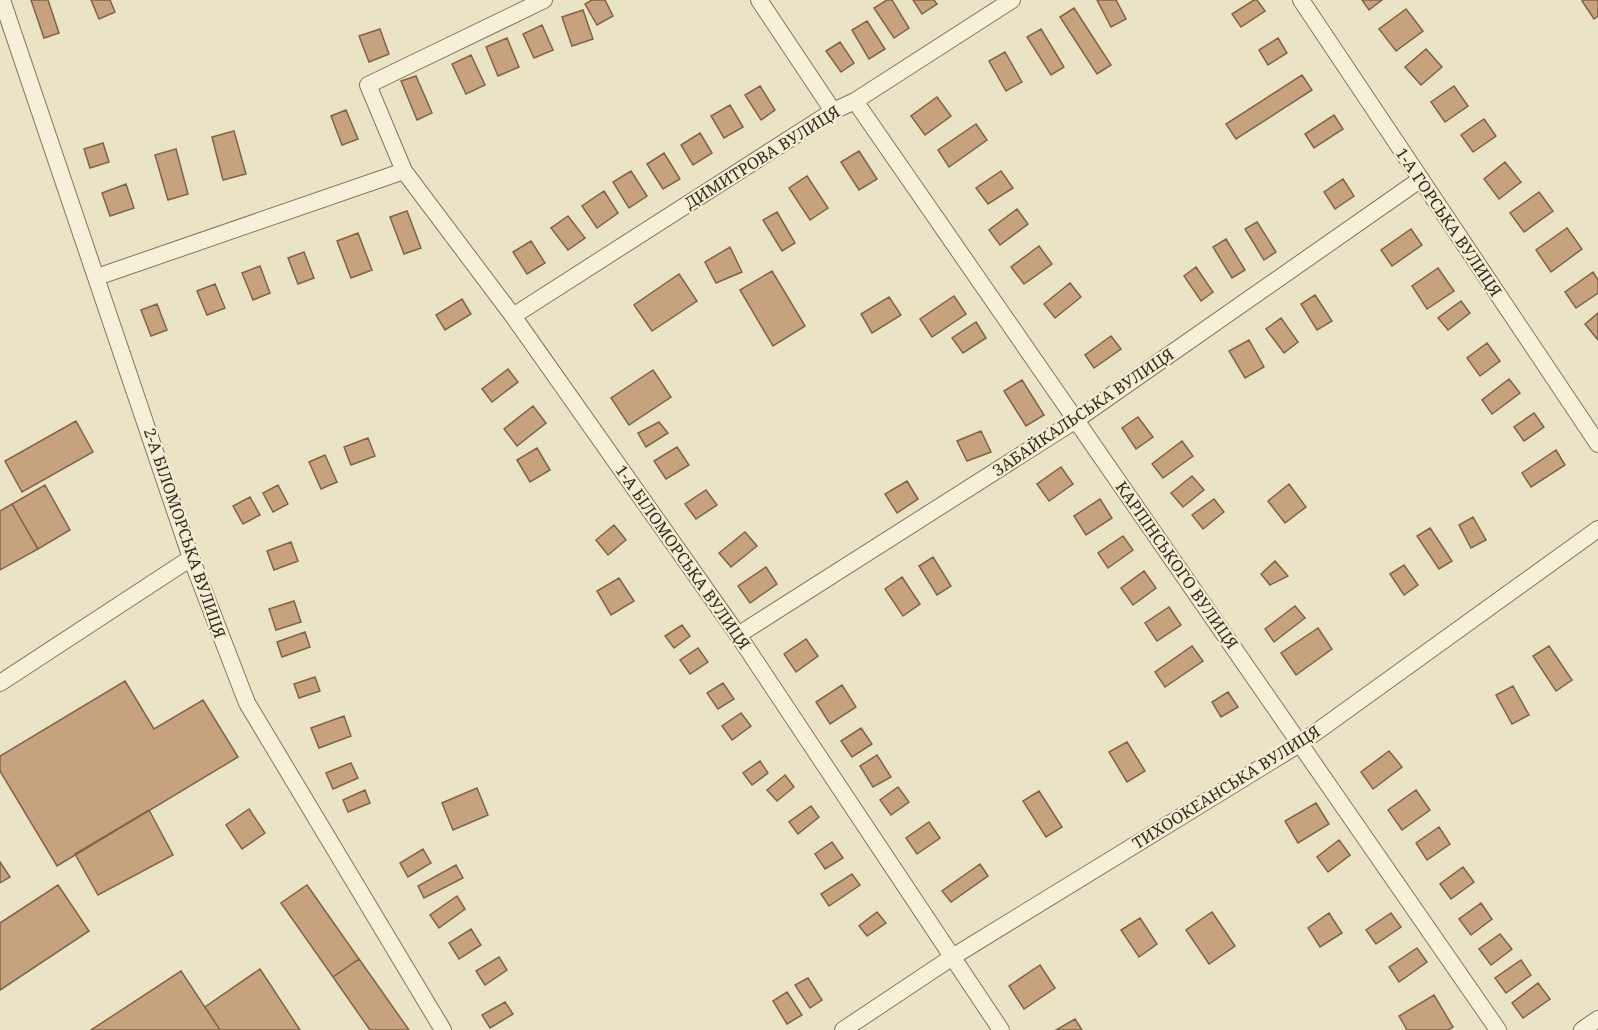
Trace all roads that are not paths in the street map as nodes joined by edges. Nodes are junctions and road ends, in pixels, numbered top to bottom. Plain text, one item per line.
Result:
1 (2, 0) edge
2 (544, 0) edge
3 (759, 0) edge
4 (1012, 0) edge
5 (1301, 0) edge
6 (855, 101) junction
7 (833, 111) junction
8 (404, 171) junction
9 (1421, 180) junction
10 (97, 277) junction
11 (513, 316) junction
12 (1076, 420) junction
13 (1598, 444) edge
14 (1598, 529) edge
15 (191, 558) junction
16 (738, 635) junction
17 (0, 683) edge
18 (1300, 742) junction
19 (954, 956) junction
20 (1598, 1019) edge
21 (443, 1030) edge
22 (843, 1030) edge
23 (1001, 1030) edge
24 (1498, 1030) edge
25 (1582, 1030) edge

1 - 10 street, 2-А БІЛОМОРСЬКА ВУЛИЦЯ
2 - 8 street, 1-А БІЛОМОРСЬКА ВУЛИЦЯ
3 - 7 street
4 - 6 street, ДИМИТРОВА ВУЛИЦЯ
5 - 9 street, 1-А ГОРСЬКА ВУЛИЦЯ
6 - 7 street, ДИМИТРОВА ВУЛИЦЯ
6 - 12 street, КАРПІНСЬКОГО ВУЛИЦЯ
7 - 11 street, ДИМИТРОВА ВУЛИЦЯ
8 - 10 street
8 - 11 street, 1-А БІЛОМОРСЬКА ВУЛИЦЯ
9 - 12 street, ЗАБАЙКАЛЬСЬКА ВУЛИЦЯ
9 - 13 street, 1-А ГОРСЬКА ВУЛИЦЯ
10 - 15 street, 2-А БІЛОМОРСЬКА ВУЛИЦЯ
11 - 16 street, 1-А БІЛОМОРСЬКА ВУЛИЦЯ
12 - 16 street, ЗАБАЙКАЛЬСЬКА ВУЛИЦЯ
12 - 18 street, КАРПІНСЬКОГО ВУЛИЦЯ
14 - 18 street, ТИХООКЕАНСЬКА ВУЛИЦЯ
15 - 17 street
15 - 21 street, 2-А БІЛОМОРСЬКА ВУЛИЦЯ
16 - 19 street, 1-А БІЛОМОРСЬКА ВУЛИЦЯ
18 - 19 street, ТИХООКЕАНСЬКА ВУЛИЦЯ
18 - 24 street, КАРПІНСЬКОГО ВУЛИЦЯ
19 - 22 street, ТИХООКЕАНСЬКА ВУЛИЦЯ
19 - 23 street, 1-А БІЛОМОРСЬКА ВУЛИЦЯ
20 - 25 street

